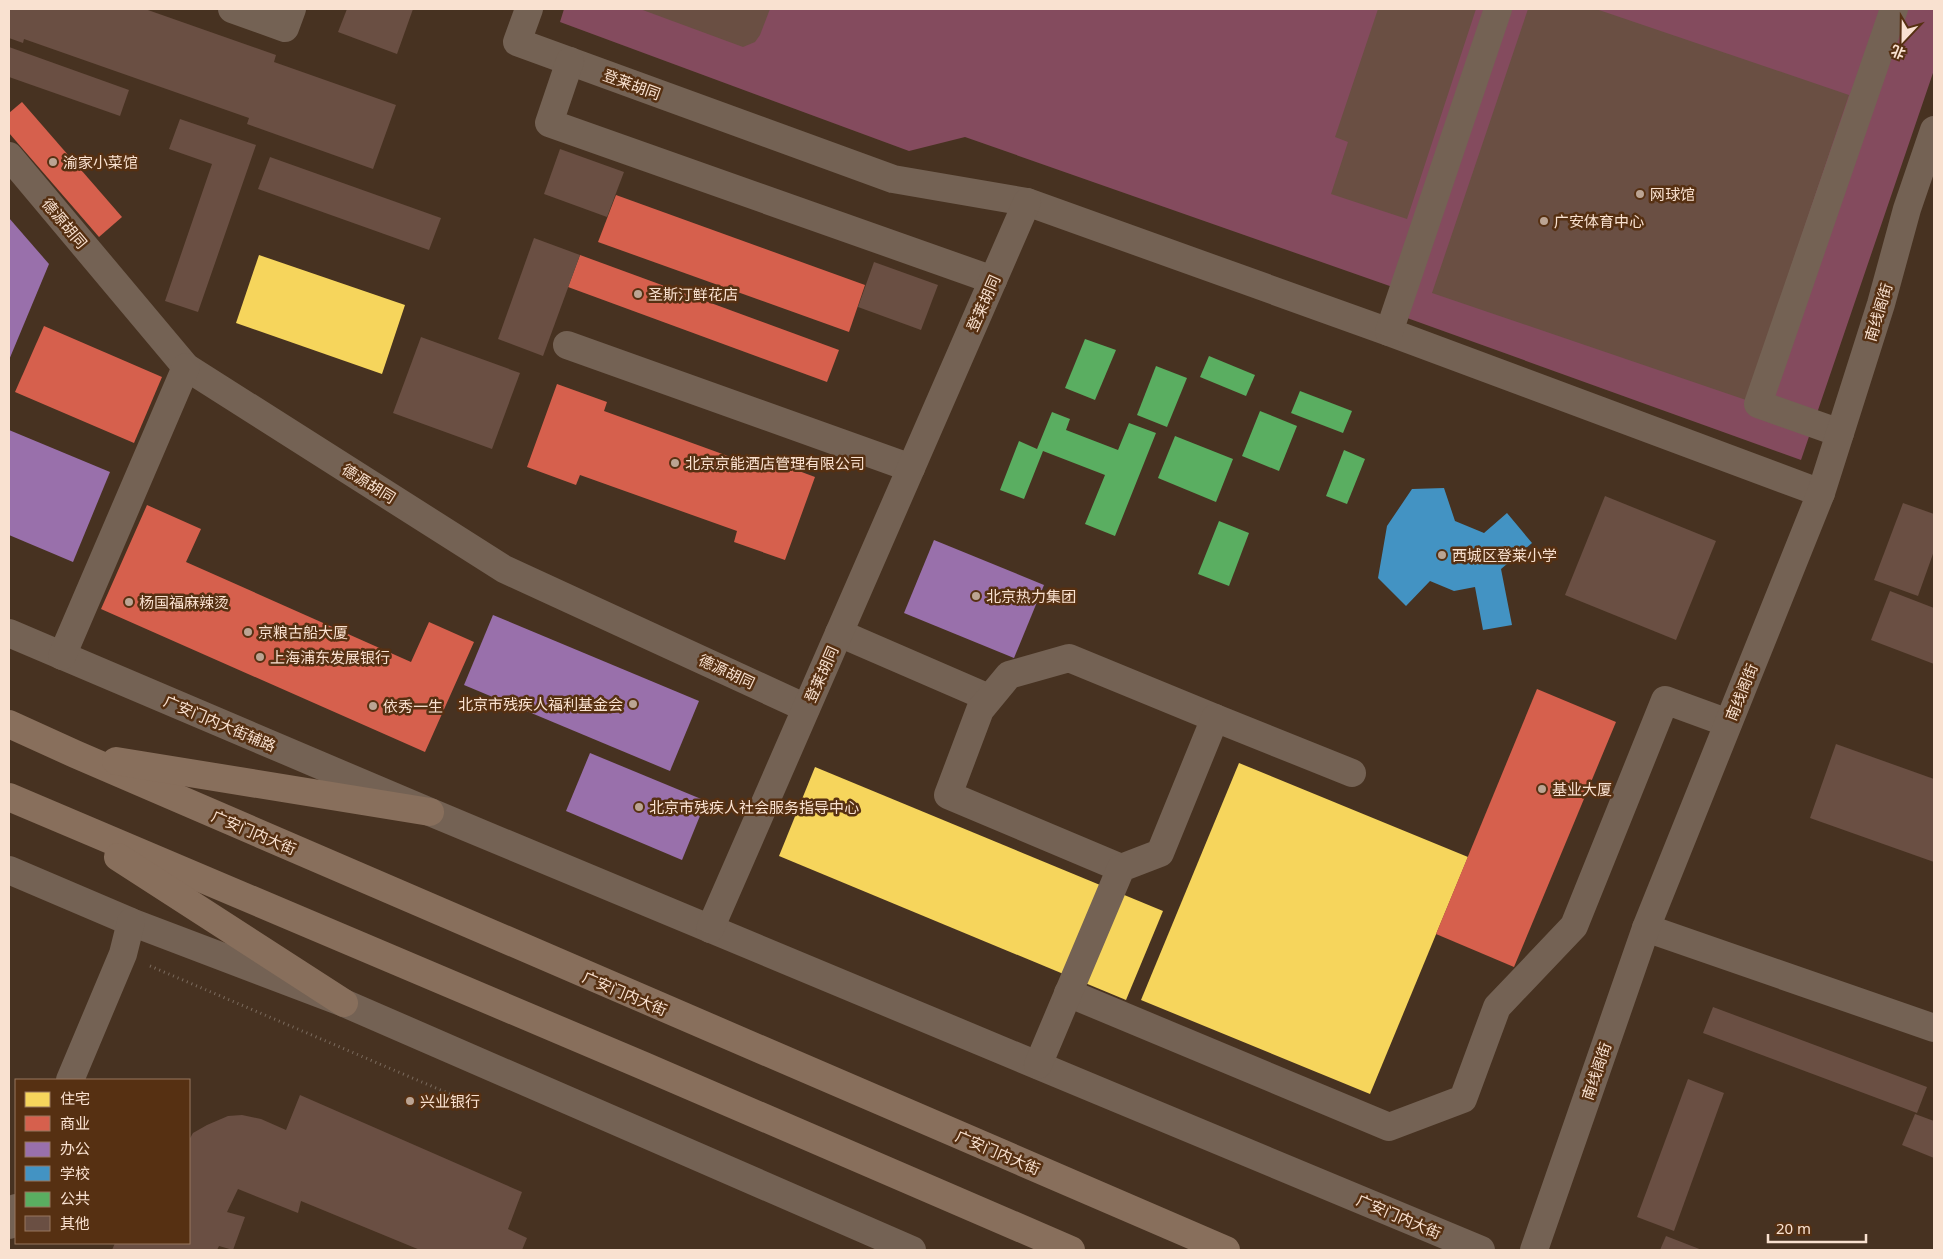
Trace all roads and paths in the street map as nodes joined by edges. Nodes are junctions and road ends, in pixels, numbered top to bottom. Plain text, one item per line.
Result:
1 (232, 9) edge
2 (292, 9) edge
3 (529, 9) edge
4 (1498, 9) edge
5 (1894, 9) edge
6 (570, 61) junction
7 (1934, 130) edge
8 (9, 156) edge
9 (1028, 202) junction
10 (993, 280) junction
11 (1389, 332) junction
12 (567, 346) dead end
13 (186, 367) junction
14 (1840, 433) junction
15 (911, 468) junction
16 (1821, 493) junction
17 (839, 632) junction
18 (9, 633) edge
19 (62, 656) junction
20 (990, 698) junction
21 (806, 708) junction
22 (1215, 718) junction
23 (15, 723) edge
24 (1728, 723) junction
25 (75, 754) junction
26 (1352, 773) dead end
27 (9, 797) edge
28 (430, 812) junction
29 (54, 816) junction
30 (1122, 868) junction
31 (9, 870) edge
32 (131, 922) junction
33 (1646, 928) junction
34 (710, 929) junction
35 (1068, 993) junction
36 (234, 1002) dead end
37 (344, 1003) junction
38 (1934, 1028) edge
39 (1038, 1065) junction
40 (70, 1079) edge
41 (464, 1100) dead end
42 (15, 1210) edge
43 (9, 1225) edge
44 (912, 1250) edge
45 (1071, 1250) edge
46 (1226, 1250) edge
47 (1481, 1250) edge
48 (1534, 1250) edge

1 - 2 street
3 - 6 street, 登莱胡同
4 - 11 street
5 - 14 street
6 - 9 street, 登莱胡同
6 - 10 street
7 - 14 street, 南线阁街
8 - 13 street, 德源胡同
9 - 10 street, 登莱胡同
9 - 11 street
10 - 15 street, 登莱胡同
11 - 16 street
12 - 15 street
13 - 19 street
13 - 21 street, 德源胡同
14 - 16 street, 南线阁街
15 - 17 street, 登莱胡同
16 - 24 street, 南线阁街
17 - 20 street
17 - 21 street, 登莱胡同
18 - 19 street, 广安门内大街辅路
19 - 28 street, 广安门内大街辅路
20 - 22 street
20 - 30 street
21 - 34 street, 登莱胡同
22 - 26 street
22 - 30 street
23 - 25 main road, 广安门内大街
24 - 33 street, 南线阁街
24 - 35 street
25 - 28 main road
25 - 46 main road, 广安门内大街
27 - 29 main road
28 - 34 street, 广安门内大街
29 - 37 main road
29 - 45 main road
30 - 35 street
31 - 32 street
32 - 37 street
32 - 40 street
33 - 38 street
33 - 48 street, 南线阁街
34 - 39 street, 广安门内大街
35 - 39 street
36 - 41 path
37 - 44 street
39 - 47 street, 广安门内大街
42 - 43 street

